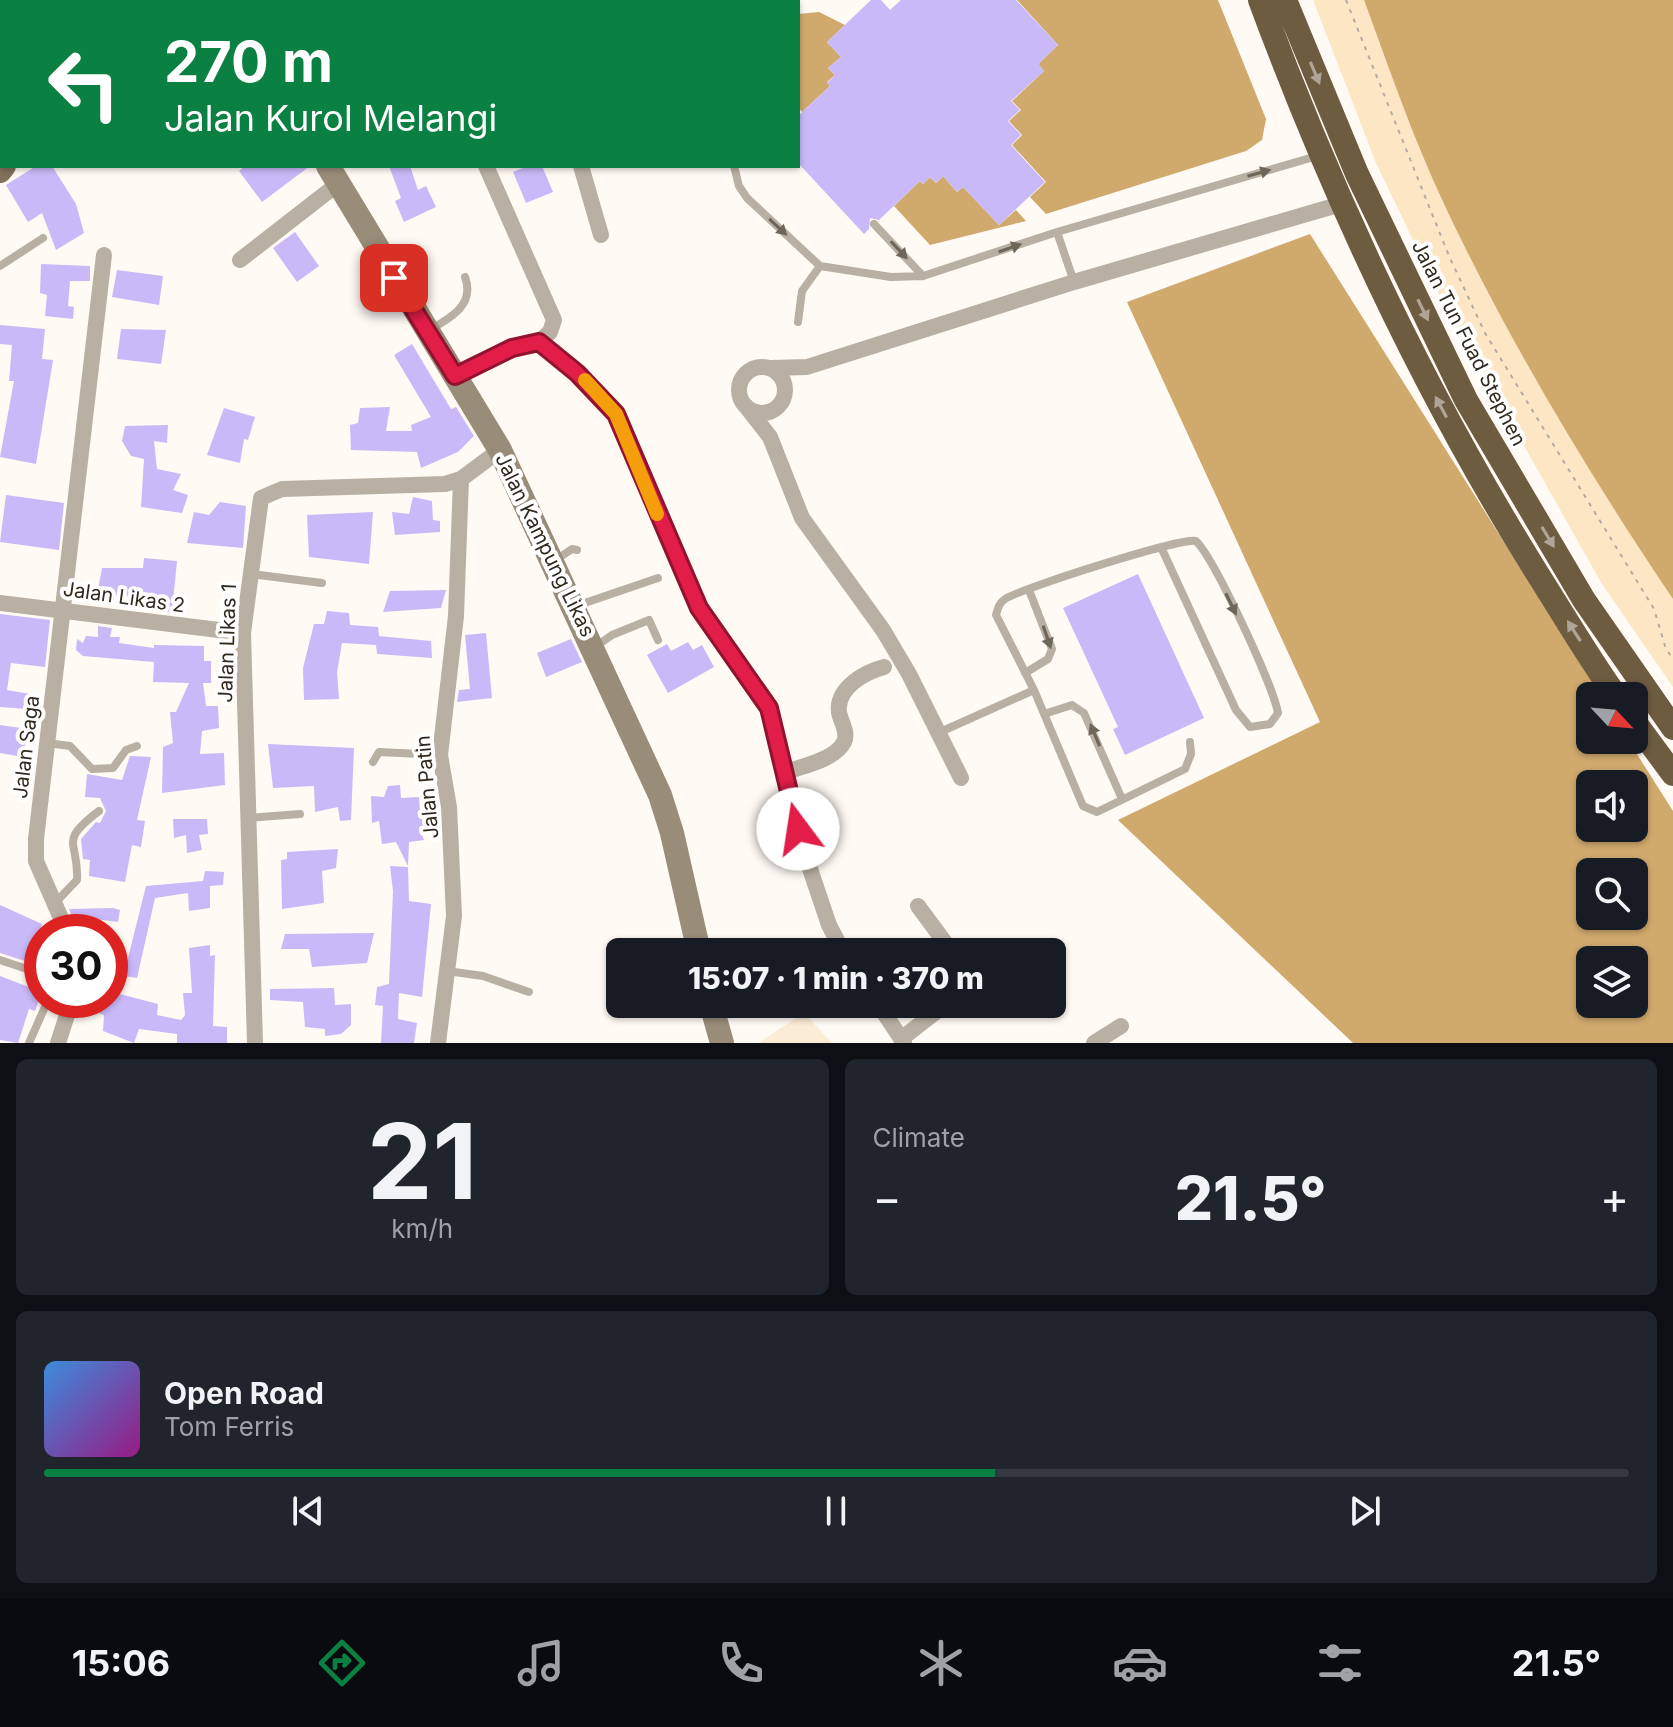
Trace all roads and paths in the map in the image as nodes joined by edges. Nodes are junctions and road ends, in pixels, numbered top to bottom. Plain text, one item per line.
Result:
1 (1260, 0) edge
2 (1285, 0) edge
3 (1346, 0) edge
4 (1319, 155) junction
5 (487, 168) edge
6 (582, 168) edge
7 (734, 168) edge
8 (333, 174) edge
9 (1341, 204) junction
10 (874, 224) dead end
11 (1057, 232) junction
12 (601, 235) dead end
13 (43, 238) dead end
14 (104, 255) dead end
15 (240, 260) dead end
16 (0, 266) edge
17 (820, 266) junction
18 (923, 276) junction
19 (465, 277) dead end
20 (1074, 282) junction
21 (798, 322) dead end
22 (427, 332) junction
23 (539, 342) junction
24 (807, 367) junction
25 (771, 368) junction
26 (455, 376) junction
27 (782, 399) junction
28 (745, 405) junction
29 (770, 437) junction
30 (500, 450) junction
31 (461, 479) junction
32 (1161, 547) junction
33 (577, 550) dead end
34 (554, 561) junction
35 (250, 574) junction
36 (658, 578) dead end
37 (322, 583) dead end
38 (1029, 590) junction
39 (0, 603) edge
40 (575, 606) junction
41 (63, 609) junction
42 (243, 633) junction
43 (658, 640) dead end
44 (594, 647) junction
45 (1673, 659) edge
46 (884, 667) dead end
47 (1025, 673) junction
48 (1607, 682) edge
49 (1034, 690) junction
50 (1044, 714) junction
51 (1673, 728) edge
52 (938, 733) junction
53 (1648, 740) edge
54 (1190, 742) dead end
55 (46, 743) junction
56 (137, 746) dead end
57 (440, 755) junction
58 (373, 762) dead end
59 (784, 773) junction
60 (1673, 774) edge
61 (961, 778) dead end
62 (1122, 799) junction
63 (99, 811) dead end
64 (300, 814) dead end
65 (247, 818) junction
66 (55, 903) junction
67 (918, 906) dead end
68 (60, 914) edge
69 (696, 938) edge
70 (836, 938) edge
71 (942, 938) edge
72 (0, 960) edge
73 (24, 968) edge
74 (446, 971) junction
75 (529, 992) dead end
76 (40, 1018) edge
77 (66, 1018) edge
78 (715, 1018) edge
79 (887, 1018) edge
80 (930, 1018) edge
81 (1121, 1026) dead end
82 (903, 1041) edge
83 (29, 1043) edge
84 (58, 1043) edge
85 (255, 1043) edge
86 (438, 1043) edge
87 (722, 1043) edge
88 (1094, 1043) edge

1 - 4 highway
2 -> 51 highway, Jalan Tun Fuad Stephen
3 - 45 path
4 - 9 highway
11 -> 4 lane
5 - 23 street
6 - 12 street
7 -> 17 lane
8 - 15 street
8 - 22 main road, Jalan Kampung Likas
9 - 20 street
48 -> 9 highway
10 -> 18 lane
18 -> 11 lane
11 - 20 lane
13 - 16 lane
14 - 41 street, Jalan Saga
17 - 18 lane
17 - 21 lane
19 - 22 lane
20 - 24 street
22 - 26 main road, Jalan Kampung Likas
23 - 26 street
23 - 59 street
24 - 25 street
24 - 27 street
25 - 27 street
25 - 28 street
26 - 30 main road, Jalan Kampung Likas
27 - 28 street
27 - 29 street
28 - 29 street
29 - 52 street
30 - 31 street, Jalan Likas 1
30 - 34 main road, Jalan Kampung Likas
31 - 35 street, Jalan Likas 1
31 - 57 street, Jalan Patin
32 -> 32 lane
32 - 38 lane
33 - 34 lane
34 - 40 main road, Jalan Kampung Likas
35 - 37 lane
35 - 42 street, Jalan Likas 1
36 - 40 lane
38 -> 47 lane
38 - 47 lane
39 - 41 street, Jalan Likas 2
40 - 44 main road, Jalan Kampung Likas
41 - 42 street, Jalan Likas 2
41 - 55 street, Jalan Saga
42 - 65 street, Jalan Likas 1
43 - 44 lane
44 - 69 main road, Jalan Kampung Likas
46 - 59 street
47 - 49 lane
49 - 50 lane
49 - 52 lane
62 -> 50 lane
50 - 62 lane
52 - 61 street
53 - 60 highway
54 - 62 lane
55 - 56 lane
55 - 66 street, Jalan Saga
57 - 58 lane
57 - 74 street, Jalan Patin
59 - 70 street
63 - 66 lane
64 - 65 lane
65 - 85 street, Jalan Likas 1
66 - 68 street, Jalan Saga
67 - 71 street
72 - 73 lane
74 - 75 lane
74 - 86 street, Jalan Patin
76 - 83 lane
77 - 84 street
78 - 87 main road
79 - 82 street
80 - 82 street
81 - 88 street

